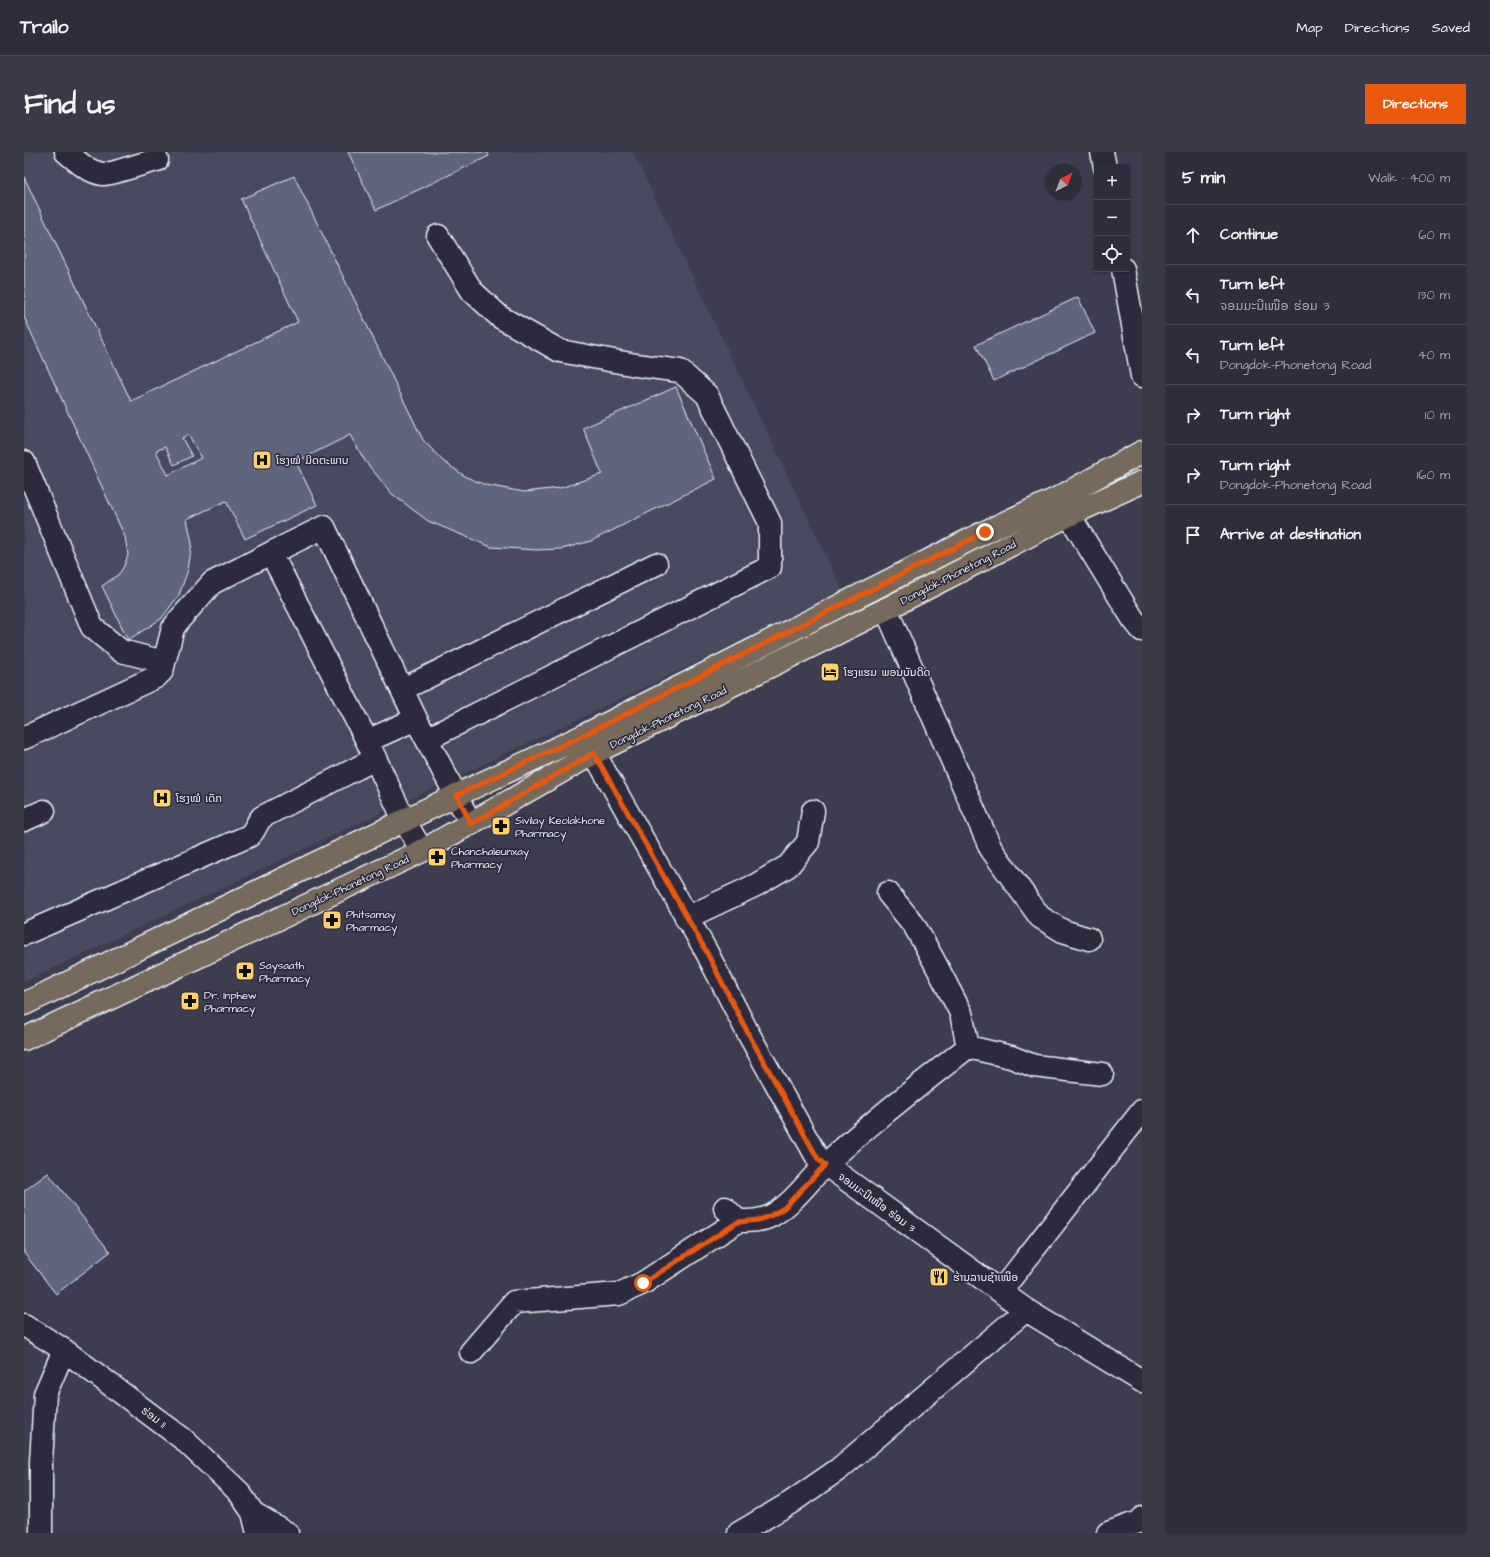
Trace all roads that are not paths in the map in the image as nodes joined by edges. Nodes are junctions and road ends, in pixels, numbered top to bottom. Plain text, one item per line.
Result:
1 (66, 152) edge
2 (1102, 152) edge
3 (156, 160) dead end
4 (1104, 164) edge
5 (438, 236) dead end
6 (1124, 272) edge
7 (1142, 376) edge
8 (1142, 452) edge
9 (24, 462) edge
10 (1142, 482) edge
11 (1069, 515) junction
12 (271, 553) junction
13 (656, 564) dead end
14 (886, 609) junction
15 (1142, 630) edge
16 (164, 662) junction
17 (403, 689) junction
18 (416, 719) junction
19 (24, 738) edge
20 (427, 739) junction
21 (371, 750) junction
22 (594, 753) junction
23 (457, 795) junction
24 (44, 811) dead end
25 (813, 811) dead end
26 (24, 820) edge
27 (404, 820) junction
28 (471, 824) junction
29 (422, 851) junction
30 (888, 893) dead end
31 (686, 918) junction
32 (24, 934) edge
33 (1089, 939) dead end
34 (24, 1004) edge
35 (24, 1039) edge
36 (968, 1047) junction
37 (1102, 1074) dead end
38 (1142, 1112) edge
39 (825, 1165) junction
40 (1001, 1291) junction
41 (1026, 1310) junction
42 (24, 1326) edge
43 (64, 1350) junction
44 (471, 1352) dead end
45 (1142, 1381) edge
46 (256, 1523) edge
47 (1140, 1524) edge
48 (41, 1533) edge
49 (287, 1533) edge
50 (739, 1533) edge
51 (1108, 1533) edge

1 - 3 street
2 - 4 street
5 - 20 street
6 - 7 street
8 - 23 main road, Dongdok-Phonetong Road
9 - 16 street
10 - 11 main road, Dongdok-Phonetong Road
11 - 14 main road, Dongdok-Phonetong Road
11 - 15 street
12 - 16 street
12 - 17 street
12 - 21 street
13 - 17 street
14 - 22 main road, Dongdok-Phonetong Road
14 - 33 street
16 - 19 street
17 - 18 street
18 - 20 street
18 - 21 street
20 - 23 street
21 - 27 street
21 - 32 street
22 - 28 main road, Dongdok-Phonetong Road
22 - 31 street, ຈອມມະນີເໜືອ ຮ່ອມ 3
23 - 27 main road, Dongdok-Phonetong Road
23 - 28 street
24 - 26 street
25 - 31 street
27 - 29 street
27 - 34 main road, Dongdok-Phonetong Road
28 - 29 main road, Dongdok-Phonetong Road
29 - 35 main road, Dongdok-Phonetong Road
30 - 36 street
31 - 39 street, ຈອມມະນີເໜືອ ຮ່ອມ 3
36 - 37 street
36 - 39 street
38 - 40 street
39 - 40 street, ຈອມມະນີເໜືອ ຮ່ອມ 3
39 - 44 street
40 - 41 street, ຈອມມະນີເໜືອ ຮ່ອມ 3
41 - 45 street, ຈອມມະນີເໜືອ ຮ່ອມ 3
41 - 50 street
42 - 43 street, ຮ່ອມ 11
43 - 46 street, ຮ່ອມ 11
43 - 48 street
46 - 49 street
47 - 51 street

